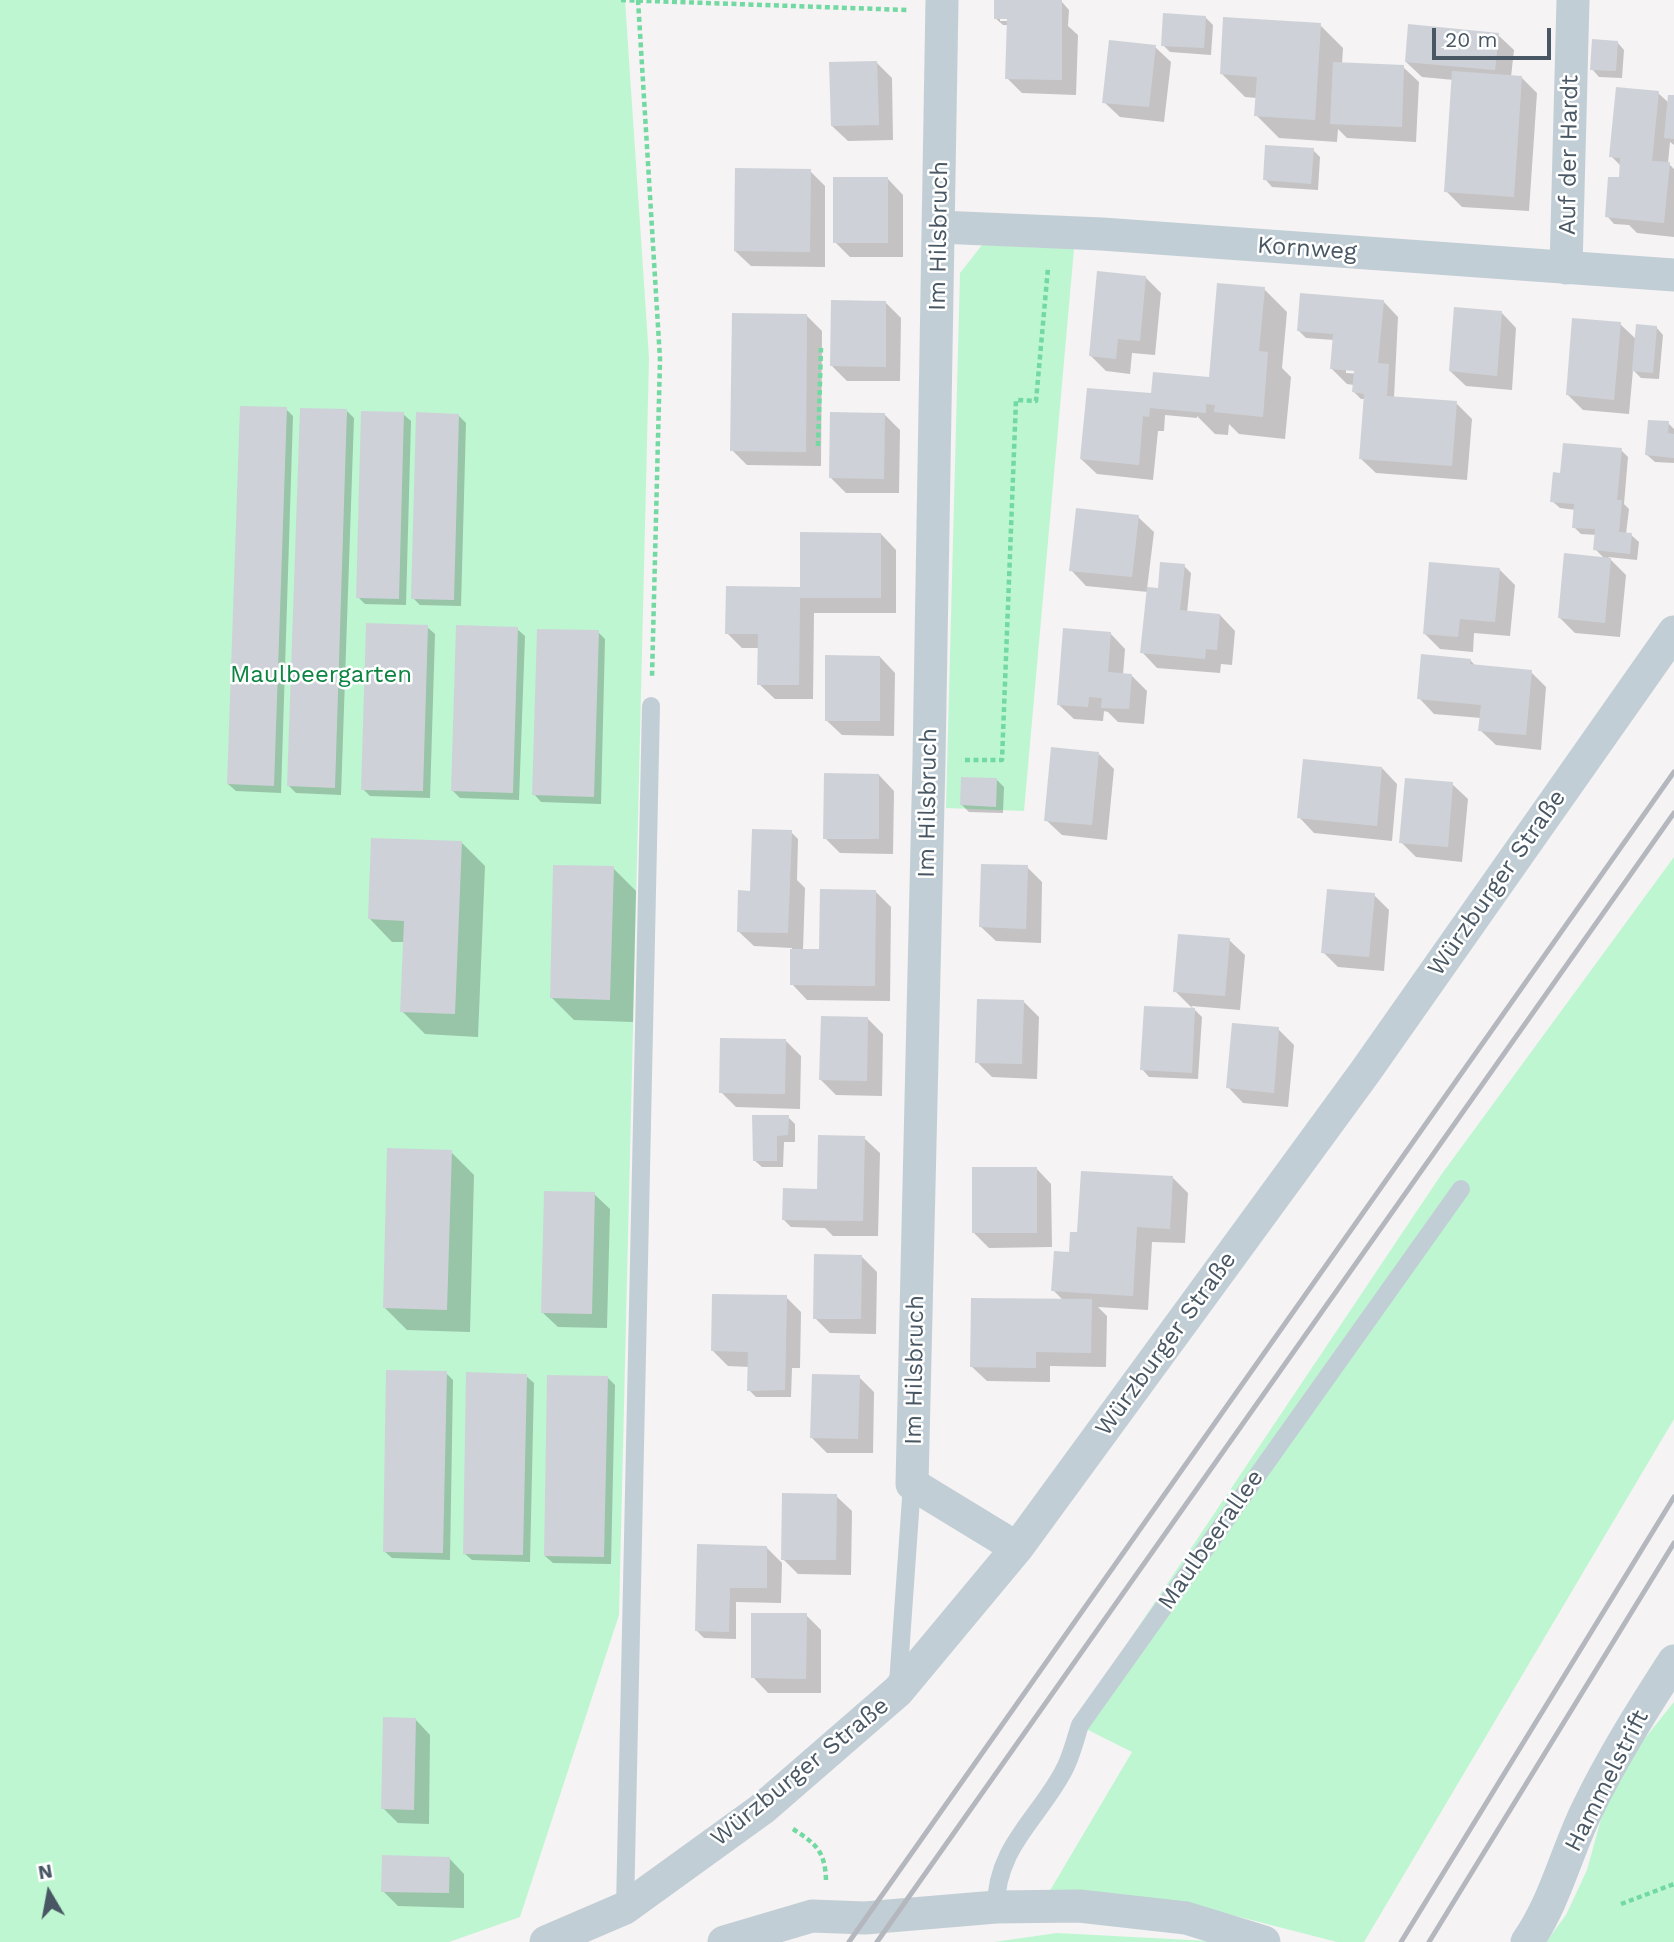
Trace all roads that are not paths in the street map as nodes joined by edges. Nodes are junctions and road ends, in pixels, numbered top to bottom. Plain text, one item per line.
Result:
1 (1573, 0) edge
2 (942, 6) edge
3 (939, 227) junction
4 (1566, 268) junction
5 (1674, 275) edge
6 (1674, 632) edge
7 (651, 706) road end
8 (1461, 1189) dead end
9 (912, 1484) junction
10 (1017, 1548) junction
11 (1674, 1661) edge
12 (898, 1691) junction
13 (996, 1907) junction
14 (625, 1908) junction
15 (546, 1942) edge
16 (724, 1942) edge
17 (1264, 1942) edge
18 (1527, 1942) edge

1 - 4 street, Auf der Hardt
2 - 3 street, Im Hilsbruch
3 - 4 street, Kornweg
3 - 9 street, Im Hilsbruch
4 - 5 street, Kornweg
6 - 10 street, Würzburger Straße
7 - 14 lane
8 - 13 lane, Maulbeerallee
9 - 10 street
9 - 12 lane
10 - 12 street, Würzburger Straße
11 - 18 street, Hammelstrift
12 - 14 street, Würzburger Straße
13 - 16 street
13 - 17 street
14 - 15 street, Würzburger Straße

